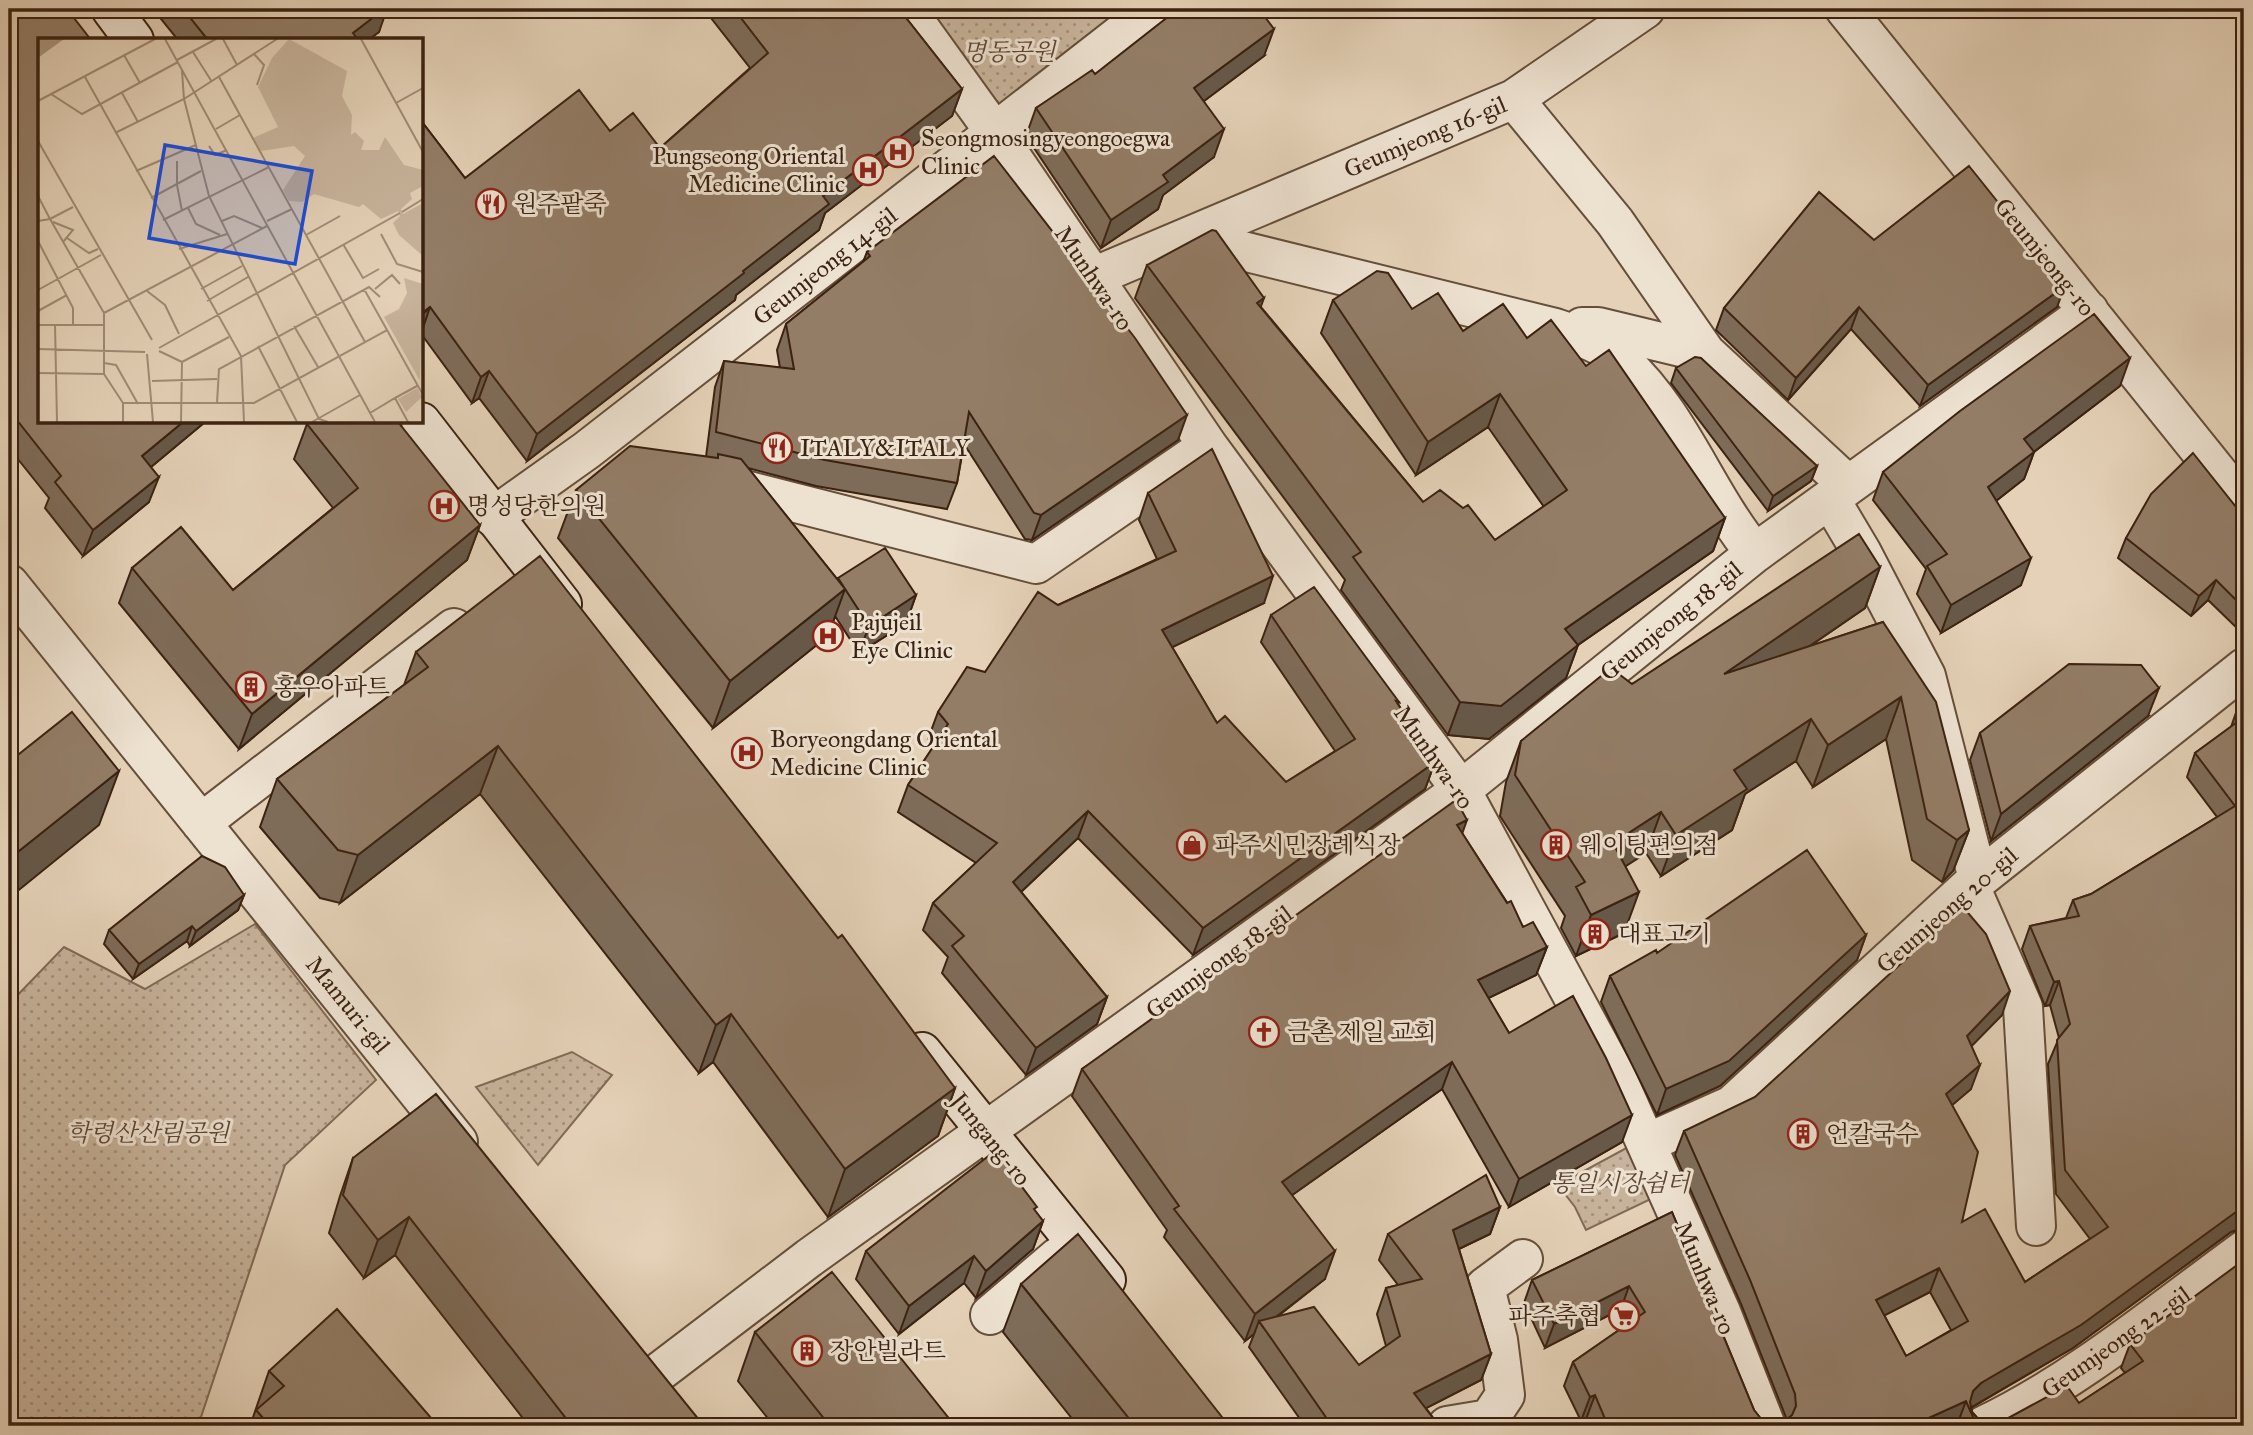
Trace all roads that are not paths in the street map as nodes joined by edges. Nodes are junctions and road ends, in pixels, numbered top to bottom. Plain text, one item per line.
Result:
1 (111, 9) edge
2 (906, 9) edge
3 (1153, 9) edge
4 (1646, 9) edge
5 (1846, 9) edge
6 (133, 38) edge
7 (1514, 99) junction
8 (996, 134) junction
9 (1190, 238) junction
10 (1093, 277) junction
11 (2088, 311) junction
12 (1555, 328) junction
13 (1706, 353) junction
14 (423, 424) edge
15 (1208, 446) junction
16 (587, 450) junction
17 (626, 460) edge
18 (692, 477) edge
19 (1839, 492) junction
20 (2244, 505) edge
21 (493, 517) junction
22 (1755, 553) junction
23 (9, 584) edge
24 (478, 610) edge
25 (585, 632) edge
26 (2244, 668) edge
27 (1461, 790) junction
28 (201, 823) junction
29 (1974, 882) junction
30 (898, 1023) edge
31 (985, 1131) junction
32 (1647, 1143) junction
33 (477, 1165) edge
34 (2036, 1226) dead end
35 (1075, 1242) junction
36 (2244, 1250) edge
37 (1523, 1259) dead end
38 (1128, 1307) edge
39 (990, 1315) dead end
40 (624, 1347) edge
41 (1492, 1423) edge
42 (1447, 1426) edge
43 (1766, 1426) edge
44 (1983, 1426) edge

1 - 6 street
2 - 8 street, Munhwa-ro
3 - 8 street, Geumjeong 14-gil
4 - 7 street, Geumjeong 16-gil
5 - 11 street, Geumjeong-ro
7 - 9 street, Geumjeong 16-gil
7 - 13 street
8 - 10 street, Munhwa-ro
8 - 16 street, Geumjeong 14-gil
9 - 10 street, Geumjeong 16-gil
9 - 12 street
10 - 15 street, Munhwa-ro
11 - 19 street, Geumjeong 18-gil
11 - 20 street, Geumjeong-ro
12 - 13 street
12 - 22 street
13 - 19 street
14 - 21 street
15 - 18 street
15 - 27 street, Munhwa-ro
16 - 17 street
16 - 21 street, Geumjeong 14-gil
19 - 22 street, Geumjeong 18-gil
19 - 29 street
21 - 25 street
22 - 27 street, Geumjeong 18-gil
23 - 28 street, Mamuri-gil
24 - 28 street
26 - 29 street, Geumjeong 20-gil
27 - 31 street, Geumjeong 18-gil
27 - 32 street, Munhwa-ro
28 - 33 street, Mamuri-gil
29 - 32 street, Geumjeong 20-gil
29 - 34 street
30 - 31 street, Jungang-ro
31 - 35 street, Jungang-ro
31 - 40 street, Geumjeong 18-gil
32 - 43 street, Munhwa-ro
35 - 38 street, Jungang-ro
35 - 39 street
36 - 44 street, Geumjeong 22-gil
37 - 41 street
41 - 42 street

